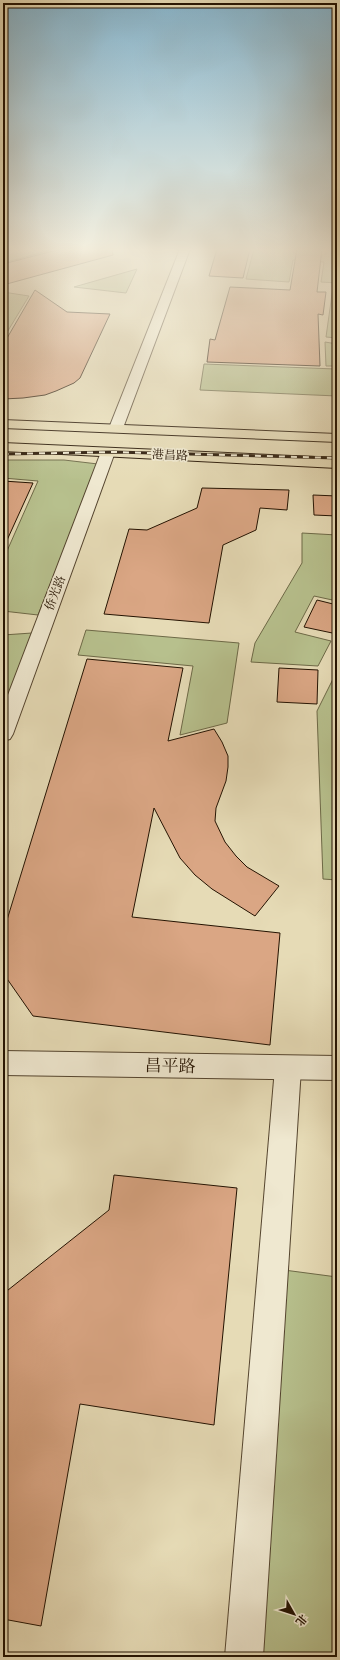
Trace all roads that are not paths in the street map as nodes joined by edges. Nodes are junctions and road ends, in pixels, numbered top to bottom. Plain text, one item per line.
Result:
1 (155, 326) edge
2 (3, 424) edge
3 (116, 428) junction
4 (337, 438) edge
5 (3, 447) edge
6 (108, 452) junction
7 (337, 463) edge
8 (3, 734) edge
9 (3, 1063) edge
10 (288, 1068) junction
11 (337, 1068) edge
12 (244, 1657) edge

1 - 3 street
2 - 3 main road, 港昌路
3 - 4 main road, 港昌路
5 - 6 main road, 港昌路
6 - 7 main road, 港昌路
6 - 8 street, 侨光路
9 - 10 street, 昌平路
10 - 11 street, 昌平路
10 - 12 street

